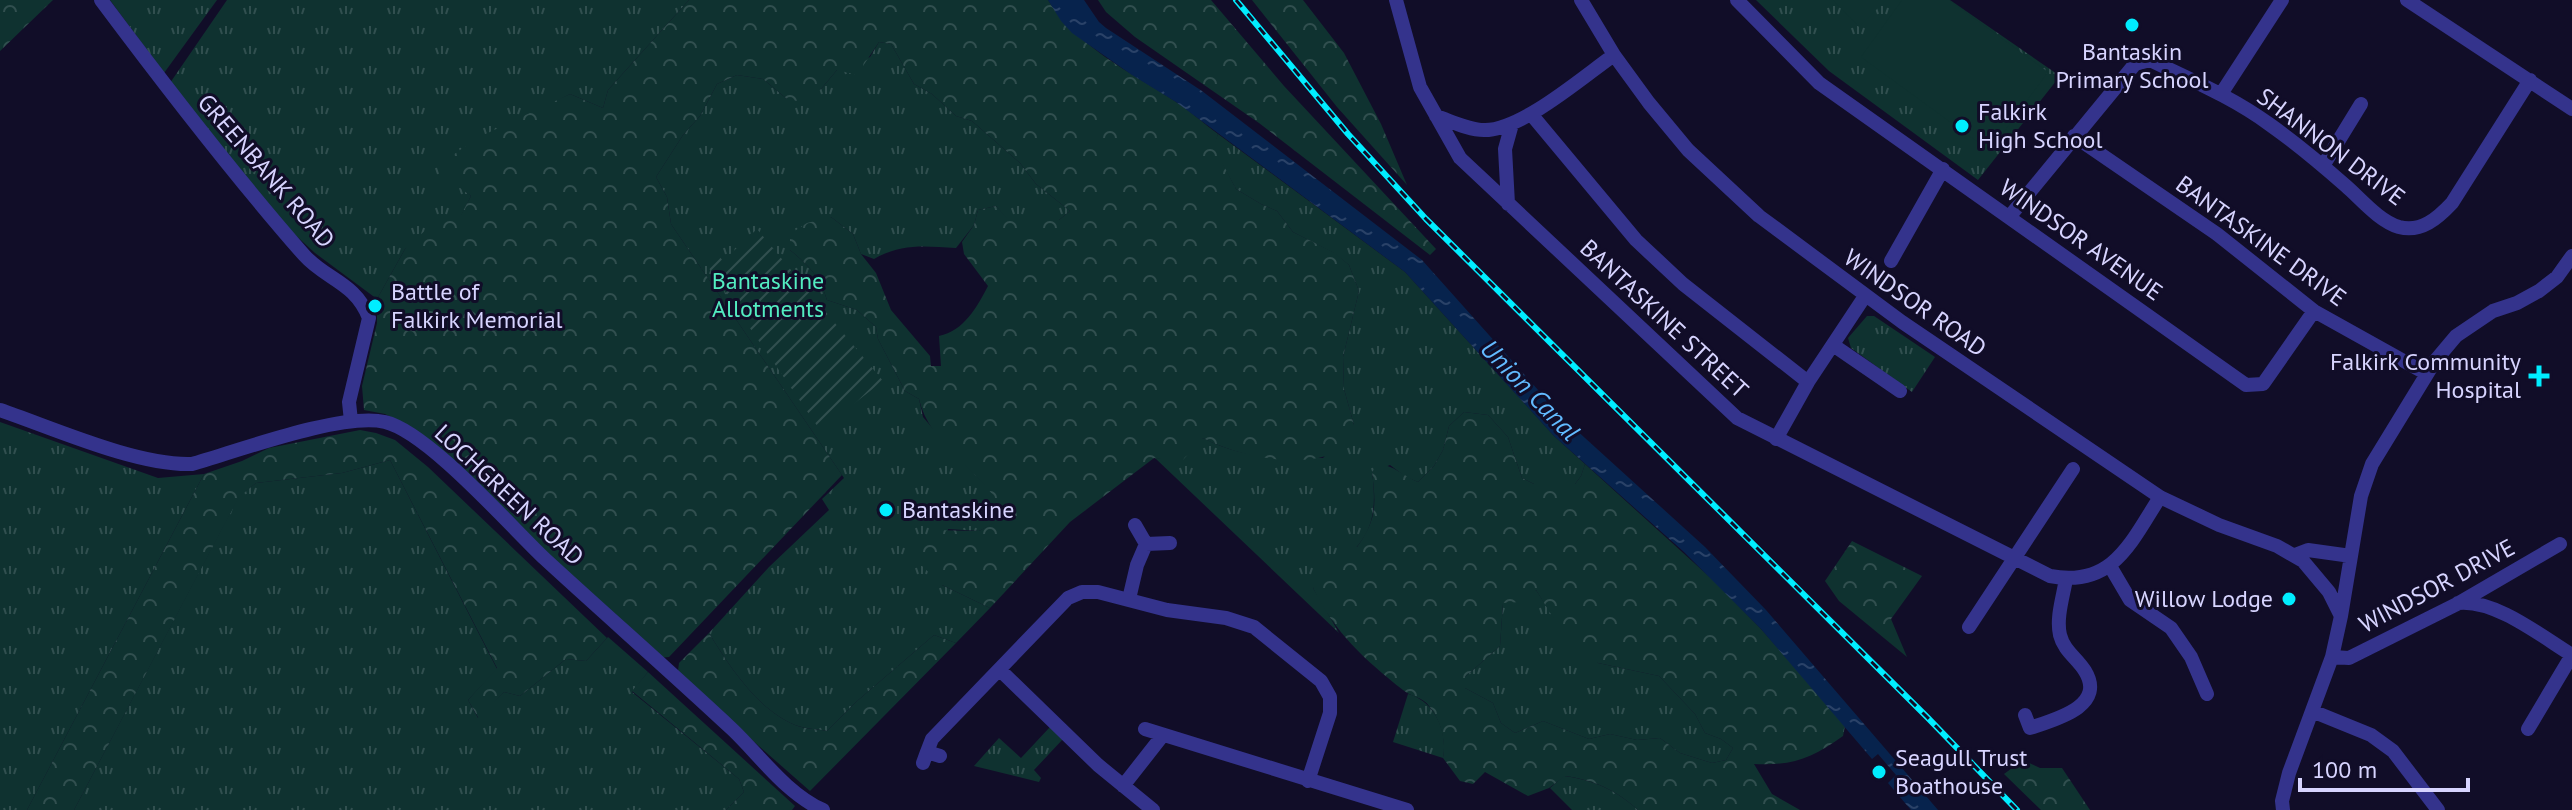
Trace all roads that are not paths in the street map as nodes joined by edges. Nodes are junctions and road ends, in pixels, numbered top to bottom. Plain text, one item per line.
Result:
1 (101, 0) edge
2 (1396, 0) edge
3 (1581, 0) edge
4 (1737, 0) edge
5 (2282, 0) edge
6 (2407, 0) edge
7 (1614, 55) junction
8 (2530, 80) junction
9 (2221, 94) junction
10 (2361, 104) dead end
11 (2572, 109) edge
12 (1531, 114) junction
13 (1436, 116) junction
14 (1512, 124) junction
15 (2074, 136) junction
16 (2323, 166) junction
17 (1943, 169) junction
18 (1508, 204) junction
19 (2010, 216) junction
20 (2572, 256) edge
21 (1891, 261) dead end
22 (1865, 296) junction
23 (2314, 311) junction
24 (1833, 345) junction
25 (2427, 374) junction
26 (1808, 382) junction
27 (1900, 391) dead end
28 (0, 410) edge
29 (351, 421) junction
30 (1776, 439) junction
31 (2073, 469) dead end
32 (2160, 497) junction
33 (1135, 525) dead end
34 (1170, 543) dead end
35 (1146, 544) junction
36 (2560, 544) dead end
37 (2295, 555) junction
38 (2351, 556) junction
39 (2014, 558) junction
40 (2110, 566) junction
41 (2066, 579) junction
42 (1129, 599) junction
43 (2457, 604) junction
44 (2341, 616) junction
45 (1969, 627) dead end
46 (2572, 655) edge
47 (2332, 657) junction
48 (1000, 670) junction
49 (2207, 694) dead end
50 (2312, 711) junction
51 (2025, 715) dead end
52 (1145, 729) dead end
53 (2528, 729) dead end
54 (1163, 735) junction
55 (930, 757) dead end
56 (1308, 781) junction
57 (1123, 786) junction
58 (823, 810) edge
59 (1153, 810) edge
60 (1407, 810) edge
61 (2283, 810) edge
62 (2438, 810) edge

1 - 29 street, GREENBANK ROAD
2 - 13 street, BANTASKINE STREET
3 - 7 street, WINDSOR ROAD
4 - 17 street, WINDSOR AVENUE
5 - 9 street
6 - 8 street
7 - 12 street
7 - 22 street, WINDSOR ROAD
8 - 11 street
8 - 16 street, SHANNON DRIVE
9 - 15 street, SHANNON DRIVE
9 - 16 street, SHANNON DRIVE
10 - 16 street
12 - 14 street
12 - 26 street
13 - 14 street
13 - 18 street, BANTASKINE STREET
14 - 18 street
15 - 19 street
15 - 23 street, BANTASKINE DRIVE
17 - 19 street, WINDSOR AVENUE
17 - 21 street
18 - 30 street, BANTASKINE STREET
19 - 23 street, WINDSOR AVENUE
20 - 25 street
22 - 24 street
22 - 32 street, WINDSOR ROAD
23 - 25 street, BANTASKINE DRIVE
24 - 26 street
24 - 27 street
25 - 38 street
26 - 30 street
28 - 29 street, LOCHGREEN ROAD
29 - 58 street, LOCHGREEN ROAD
30 - 39 street, BANTASKINE STREET
31 - 39 street
32 - 37 street, WINDSOR ROAD
32 - 40 street
33 - 35 street
34 - 35 street
35 - 42 street
36 - 43 street, WINDSOR DRIVE
37 - 38 street, WINDSOR ROAD
37 - 44 street, WINDSOR ROAD
38 - 44 street
39 - 41 street, BANTASKINE STREET
39 - 45 street
40 - 41 street
40 - 49 street
41 - 51 street
42 - 48 street
42 - 56 street
43 - 46 street
43 - 47 street, WINDSOR DRIVE
44 - 47 street
46 - 53 street
47 - 50 street
48 - 55 street
48 - 57 street
50 - 61 street
50 - 62 street
52 - 54 street
54 - 56 street
54 - 57 street
56 - 60 street
57 - 59 street

